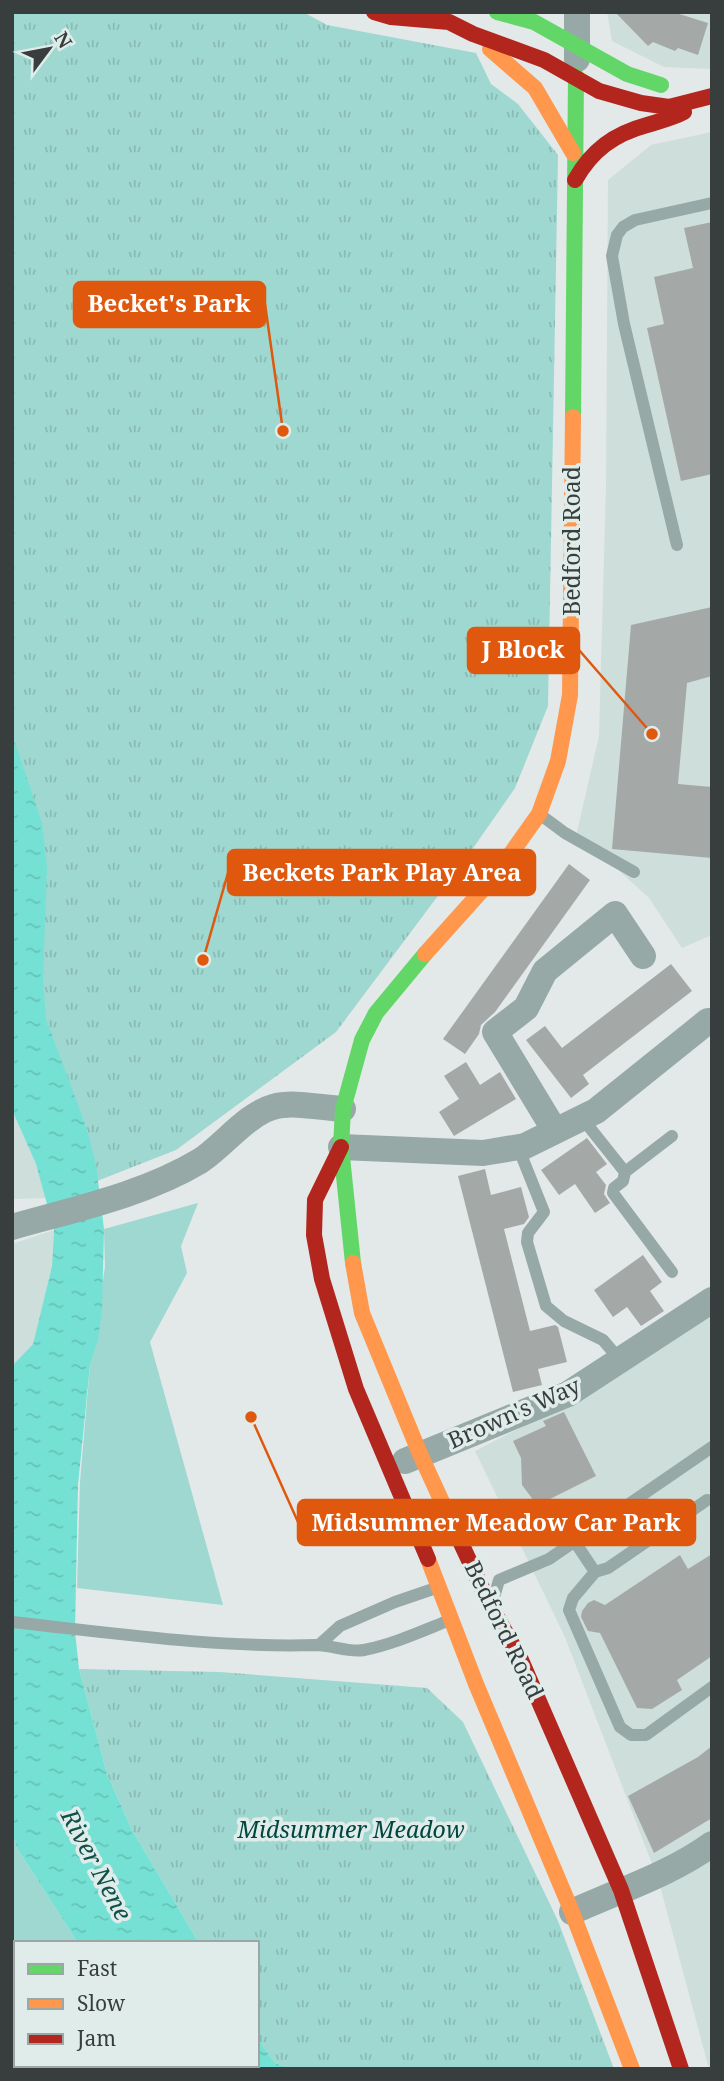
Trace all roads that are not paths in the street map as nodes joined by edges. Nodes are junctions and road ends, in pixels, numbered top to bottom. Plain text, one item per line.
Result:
1 (374, 12) edge
2 (497, 12) edge
3 (578, 12) edge
4 (456, 17) edge
5 (473, 34) junction
6 (578, 45) junction
7 (576, 76) junction
8 (708, 97) edge
9 (574, 155) junction
10 (575, 180) junction
11 (712, 203) edge
12 (677, 545) dead end
13 (538, 814) junction
14 (634, 872) dead end
15 (643, 956) dead end
16 (710, 1023) edge
17 (343, 1109) junction
18 (582, 1118) junction
19 (555, 1131) junction
20 (672, 1136) dead end
21 (341, 1147) junction
22 (518, 1147) junction
23 (625, 1172) junction
24 (12, 1227) edge
25 (672, 1272) dead end
26 (712, 1300) edge
27 (620, 1360) junction
28 (712, 1447) edge
29 (420, 1454) junction
30 (388, 1467) junction
31 (707, 1500) dead end
32 (575, 1542) junction
33 (595, 1572) junction
34 (458, 1580) junction
35 (499, 1580) junction
36 (484, 1603) junction
37 (456, 1617) junction
38 (12, 1622) edge
39 (319, 1645) junction
40 (712, 1688) edge
41 (712, 1844) edge
42 (621, 1890) junction
43 (572, 1912) junction
44 (632, 2069) edge
45 (681, 2069) edge

1 - 4 main road
2 - 6 main road
3 - 6 street
4 - 5 main road
5 - 7 main road
5 - 9 main road
6 - 7 street
6 - 8 main road
7 - 8 main road
7 - 9 main road, Bedford Road
8 - 10 main road
9 - 10 main road, Bedford Road
10 - 13 main road, Bedford Road
11 - 12 lane
13 - 14 lane
13 - 17 main road, Bedford Road
15 - 19 street
16 - 18 street
17 - 21 main road, Bedford Road
17 - 24 street
18 - 19 street
18 - 23 lane
19 - 22 street
20 - 23 lane
21 - 22 street
21 - 29 main road, Bedford Road
21 - 30 main road, Bedford Road
22 - 27 lane
23 - 25 lane
26 - 27 street, Brown's Way
27 - 29 street, Brown's Way
28 - 32 lane
29 - 30 street, Brown's Way
29 - 34 main road, Bedford Road
30 - 34 main road, Bedford Road
31 - 33 lane
32 - 33 lane
32 - 35 lane
33 - 40 lane
34 - 35 lane
34 - 36 main road, Bedford Road
34 - 37 main road, Bedford Road
34 - 39 lane
35 - 36 lane
36 - 42 main road, Bedford Road
37 - 39 lane
37 - 43 main road, Bedford Road
38 - 39 lane
41 - 42 street
42 - 43 street
42 - 45 main road, Bedford Road
43 - 44 main road, Bedford Road

